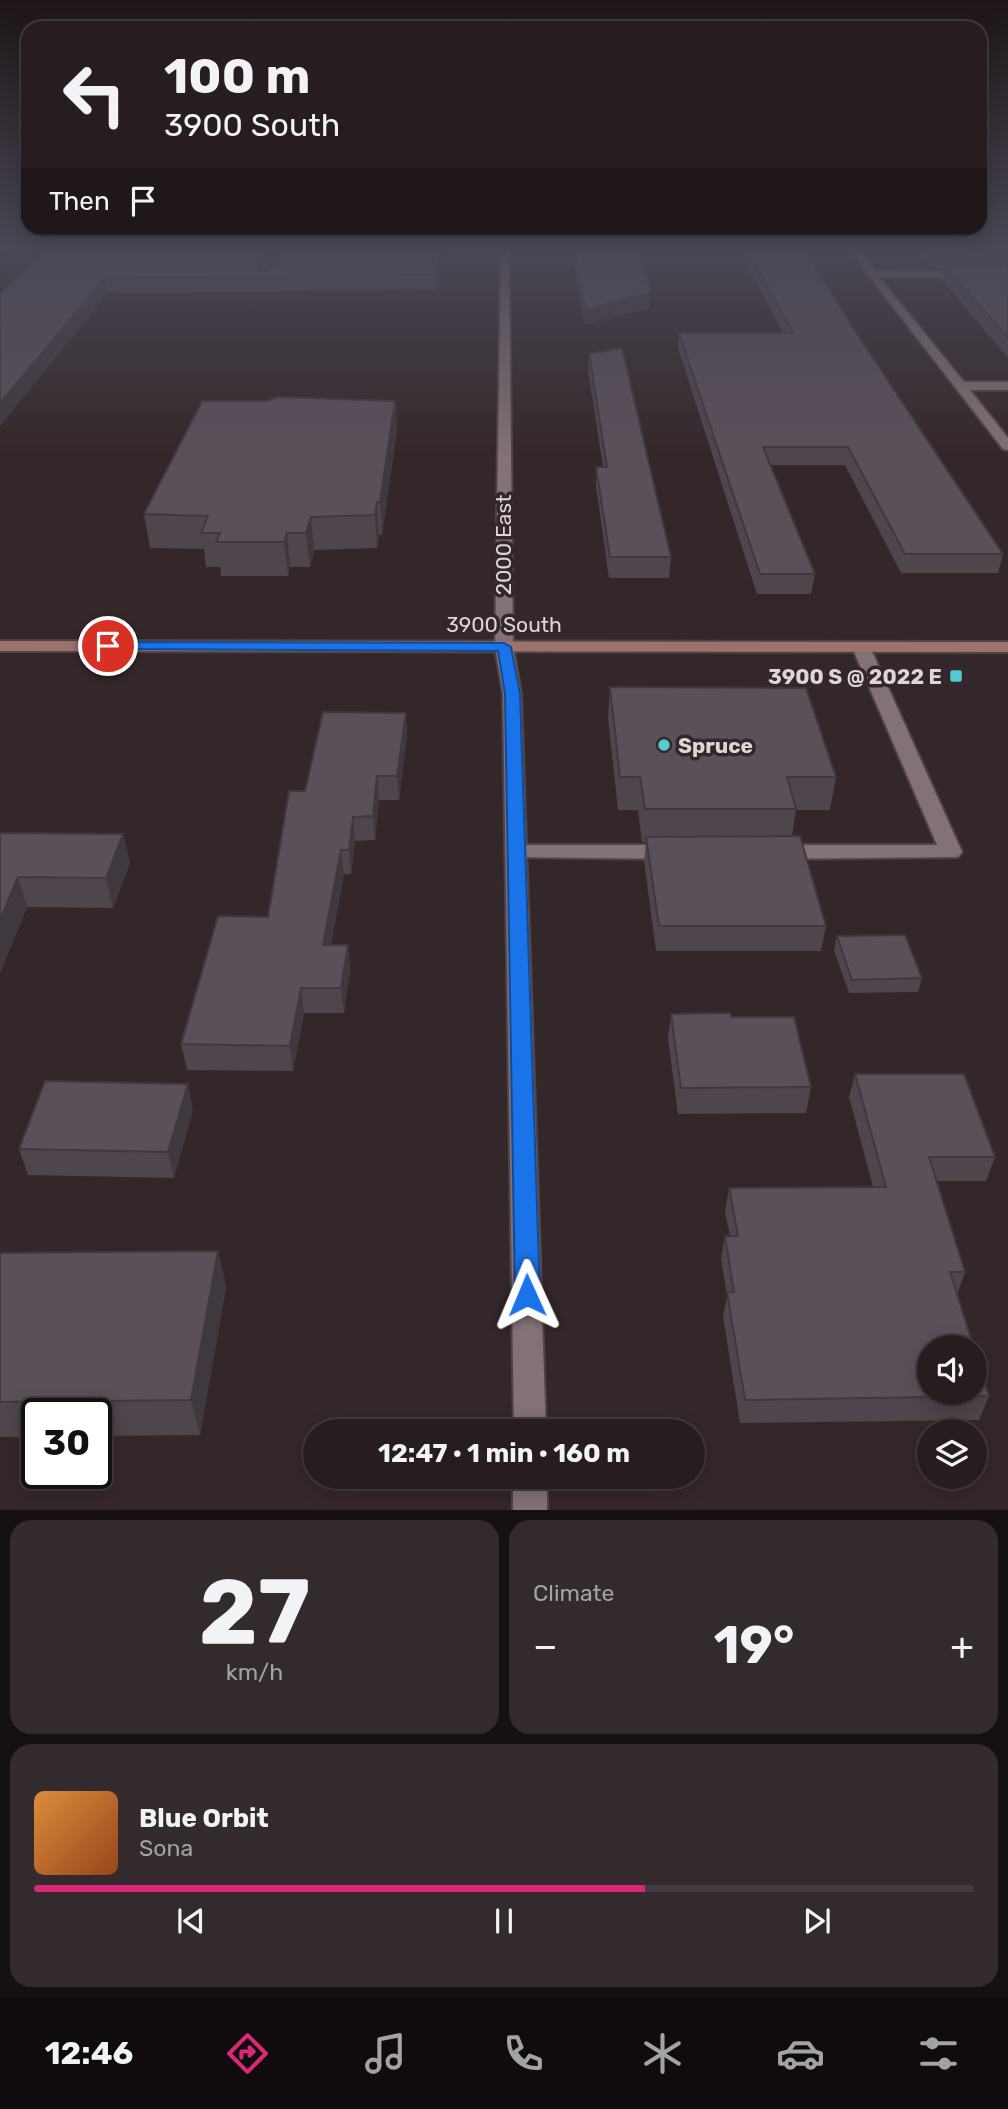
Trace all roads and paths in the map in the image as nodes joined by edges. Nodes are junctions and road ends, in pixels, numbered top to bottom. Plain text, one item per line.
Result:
1 (505, 315) edge
2 (905, 315) edge
3 (960, 386) junction
4 (1008, 386) edge
5 (1008, 446) edge
6 (0, 646) edge
7 (504, 647) junction
8 (861, 647) junction
9 (1008, 648) edge
10 (516, 852) junction
11 (692, 852) edge
12 (760, 852) edge
13 (530, 1419) edge
14 (530, 1489) edge
15 (530, 1510) edge

1 - 7 street, 2000 East
2 - 3 street
3 - 4 street
3 - 5 street
6 - 7 main road, 3900 South
7 - 8 main road, 3900 South
7 - 10 street, 2000 East
8 - 9 main road, 3900 South
8 - 12 street
10 - 11 street
10 - 13 street, 2000 East
14 - 15 street

